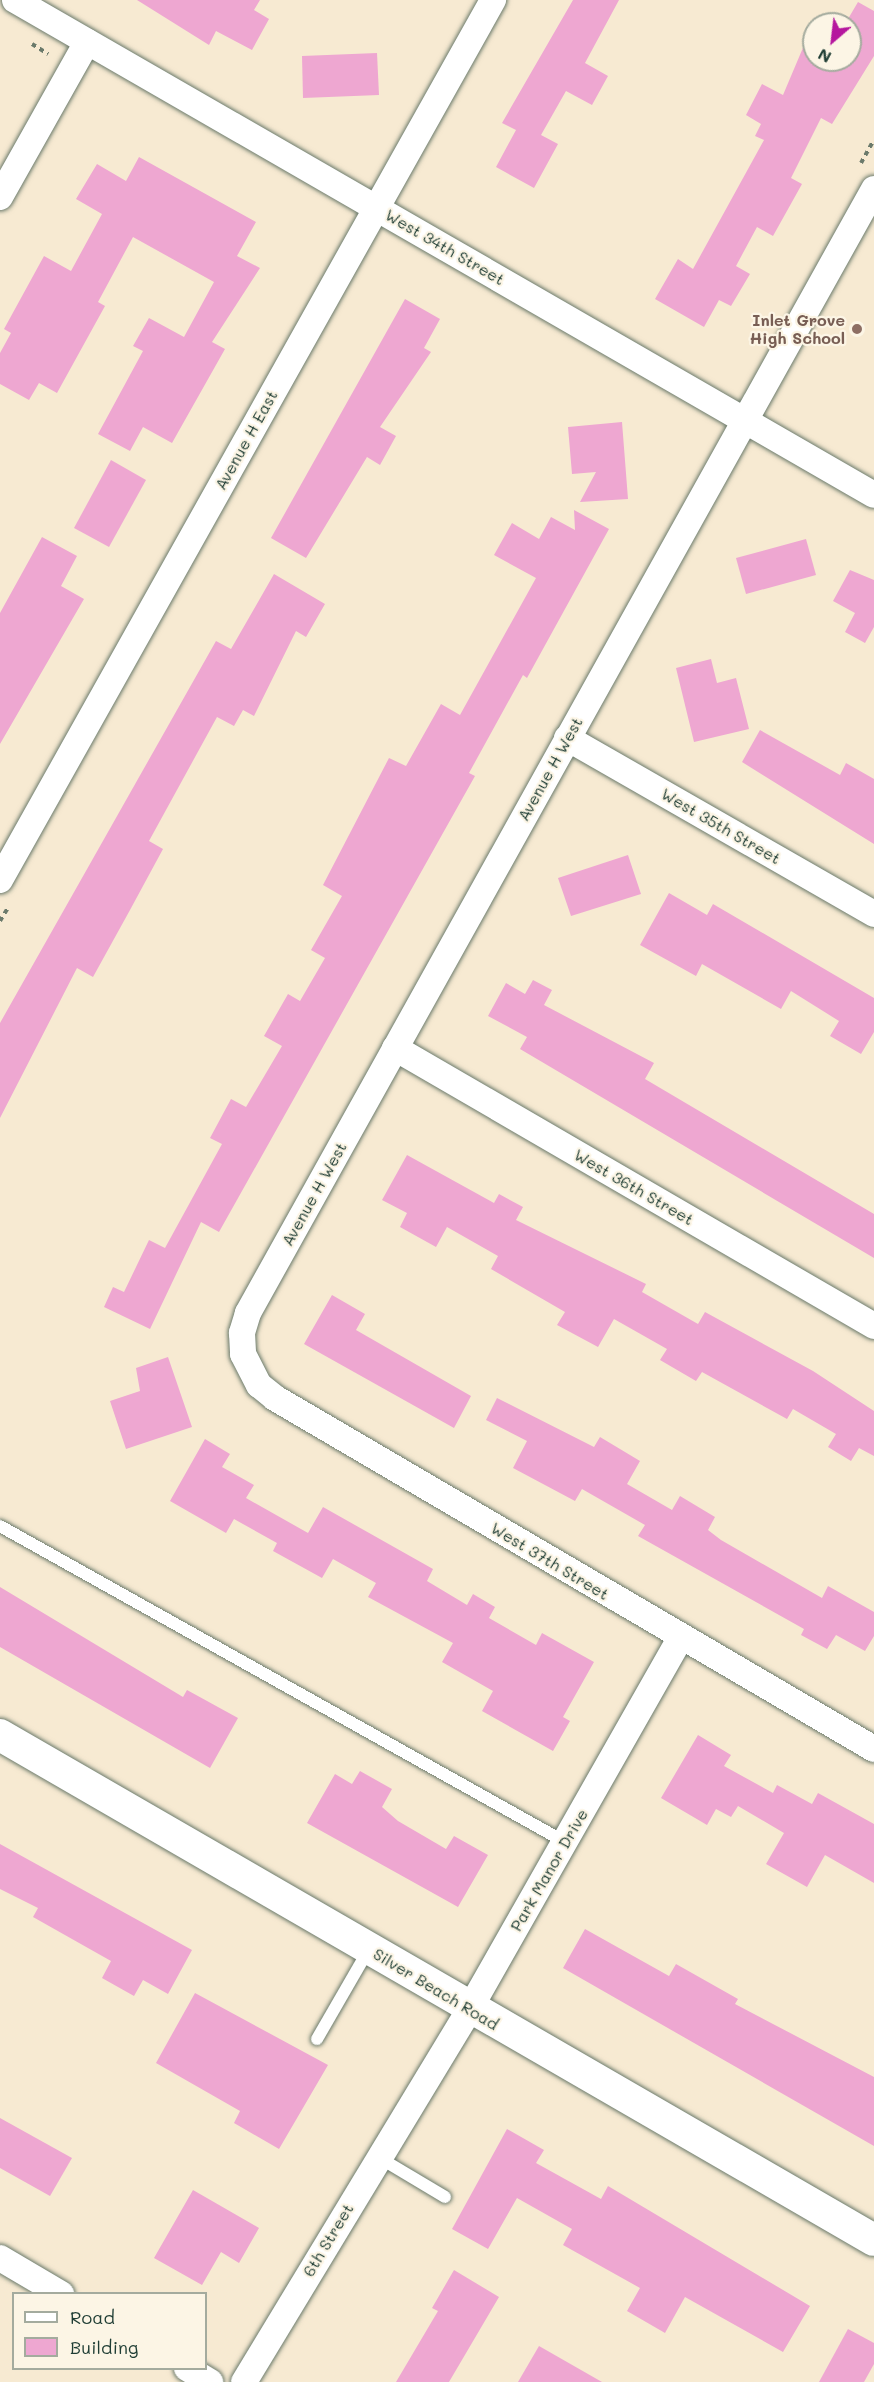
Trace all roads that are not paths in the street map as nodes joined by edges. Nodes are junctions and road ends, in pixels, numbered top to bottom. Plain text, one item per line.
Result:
1 (15, 0) edge
2 (492, 0) edge
3 (87, 42) junction
4 (874, 189) edge
5 (0, 197) edge
6 (376, 208) junction
7 (744, 420) junction
8 (874, 495) edge
9 (567, 738) junction
10 (0, 880) edge
11 (874, 914) edge
12 (395, 1048) junction
13 (874, 1326) edge
14 (243, 1354) joint
15 (0, 1526) edge
16 (680, 1639) junction
17 (0, 1735) edge
18 (874, 1749) edge
19 (565, 1842) junction
20 (370, 1948) junction
21 (469, 2010) junction
22 (317, 2039) dead end
23 (412, 2098) joint
24 (377, 2157) junction
25 (445, 2197) dead end
26 (874, 2240) edge
27 (0, 2258) edge
28 (58, 2292) edge
29 (244, 2382) edge

1 - 3 street, West 34th Street
2 - 6 street, Avenue H East
3 - 5 street
3 - 6 street, West 34th Street
4 - 7 street, Avenue H West
6 - 7 street, West 34th Street
6 - 10 street, Avenue H East
7 - 8 street, West 34th Street
7 - 9 street, Avenue H West
9 - 11 street, West 35th Street
9 - 12 street, Avenue H West
12 - 13 street, West 36th Street
12 - 14 street, Avenue H West
14 - 16 street, West 37th Street
15 - 19 lane
16 - 18 street, West 37th Street
16 - 19 street, Park Manor Drive
17 - 20 street, Silver Beach Road
19 - 21 street, Park Manor Drive
20 - 21 street, Silver Beach Road
20 - 22 lane
21 - 23 street, Park Manor Drive
21 - 26 street, Silver Beach Road
23 - 24 street, 6th Street
24 - 25 lane
24 - 29 street, 6th Street
27 - 28 street

